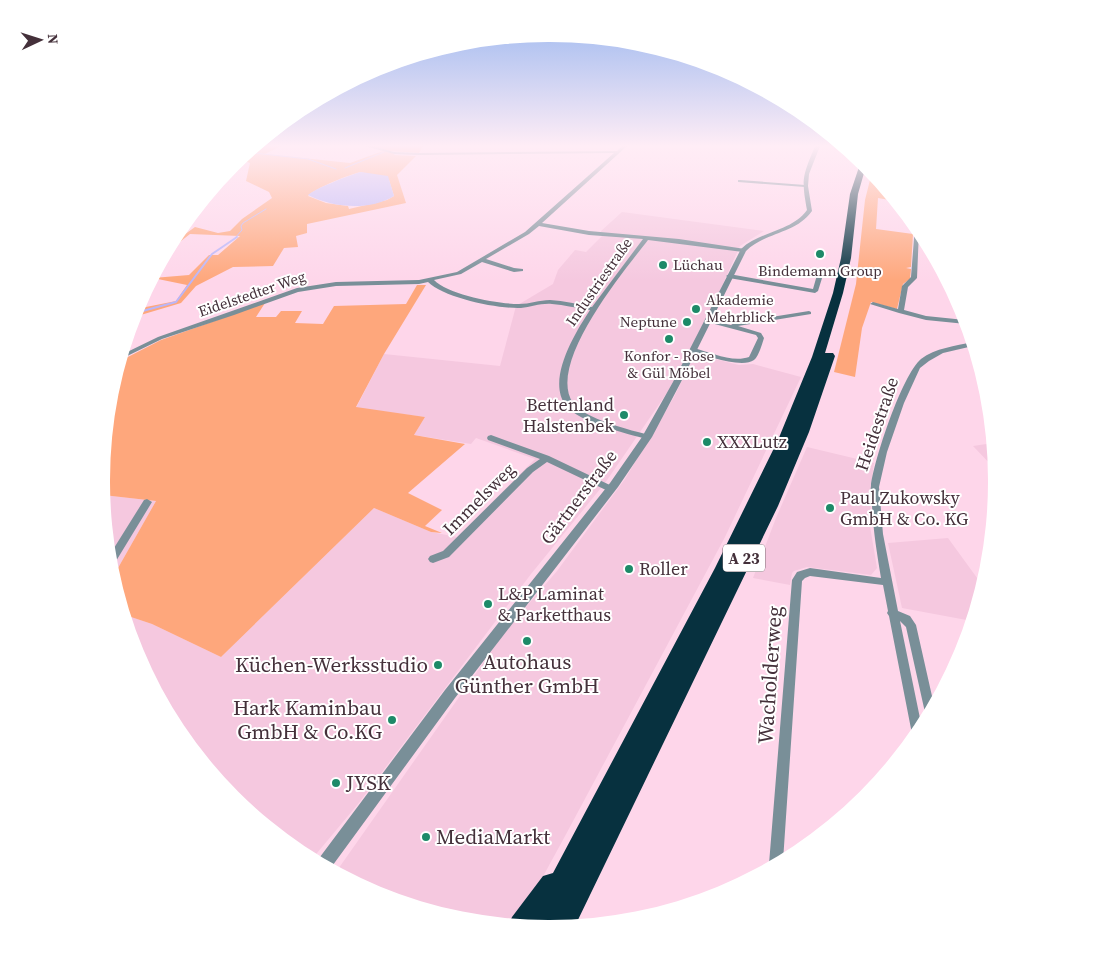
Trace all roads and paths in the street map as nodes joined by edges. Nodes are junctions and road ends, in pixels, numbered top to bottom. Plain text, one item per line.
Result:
1 (575, 191) edge
2 (806, 191) edge
3 (855, 191) edge
4 (862, 191) edge
5 (538, 224) junction
6 (646, 238) junction
7 (916, 241) edge
8 (742, 250) junction
9 (482, 260) junction
10 (521, 270) dead end
11 (820, 274) dead end
12 (729, 276) junction
13 (431, 280) junction
14 (873, 304) dead end
15 (593, 309) junction
16 (901, 312) junction
17 (809, 313) dead end
18 (708, 320) junction
19 (957, 321) edge
20 (732, 326) junction
21 (966, 346) edge
22 (693, 350) junction
23 (130, 354) edge
24 (647, 437) junction
25 (491, 438) dead end
26 (546, 458) junction
27 (611, 488) junction
28 (147, 502) dead end
29 (117, 553) edge
30 (433, 559) dead end
31 (886, 582) junction
32 (892, 613) junction
33 (928, 702) edge
34 (915, 724) edge
35 (777, 856) edge
36 (327, 859) edge
37 (567, 869) junction
38 (526, 919) edge
39 (565, 919) edge
40 (542, 920) edge

1 - 5 street, Eidelstedter Weg
2 - 8 street, Gärtnerstraße
3 - 37 highway, A 23
4 - 39 highway, A 23
5 - 6 street
5 - 9 street, Eidelstedter Weg
6 - 8 street
6 - 15 street, Industriestraße
7 - 16 street
8 - 12 street, Gärtnerstraße
9 - 10 street
9 - 13 street, Eidelstedter Weg
11 - 12 street
12 - 18 street, Gärtnerstraße
13 - 15 street
13 - 23 street, Eidelstedter Weg
14 - 16 street
15 - 24 street, Industriestraße
16 - 19 street
17 - 20 street
18 - 20 street
18 - 22 street, Gärtnerstraße
20 - 22 street
21 - 31 street, Heidestraße
22 - 24 street, Gärtnerstraße
24 - 27 street, Gärtnerstraße
25 - 26 street, Immelsweg
26 - 27 street, Immelsweg
26 - 30 street, Immelsweg
27 - 36 street, Gärtnerstraße
28 - 29 street
31 - 32 street, Heidestraße
31 - 35 street, Wacholderweg
32 - 33 street
32 - 34 street, Heidestraße
37 - 38 highway
37 - 40 highway, A 23

